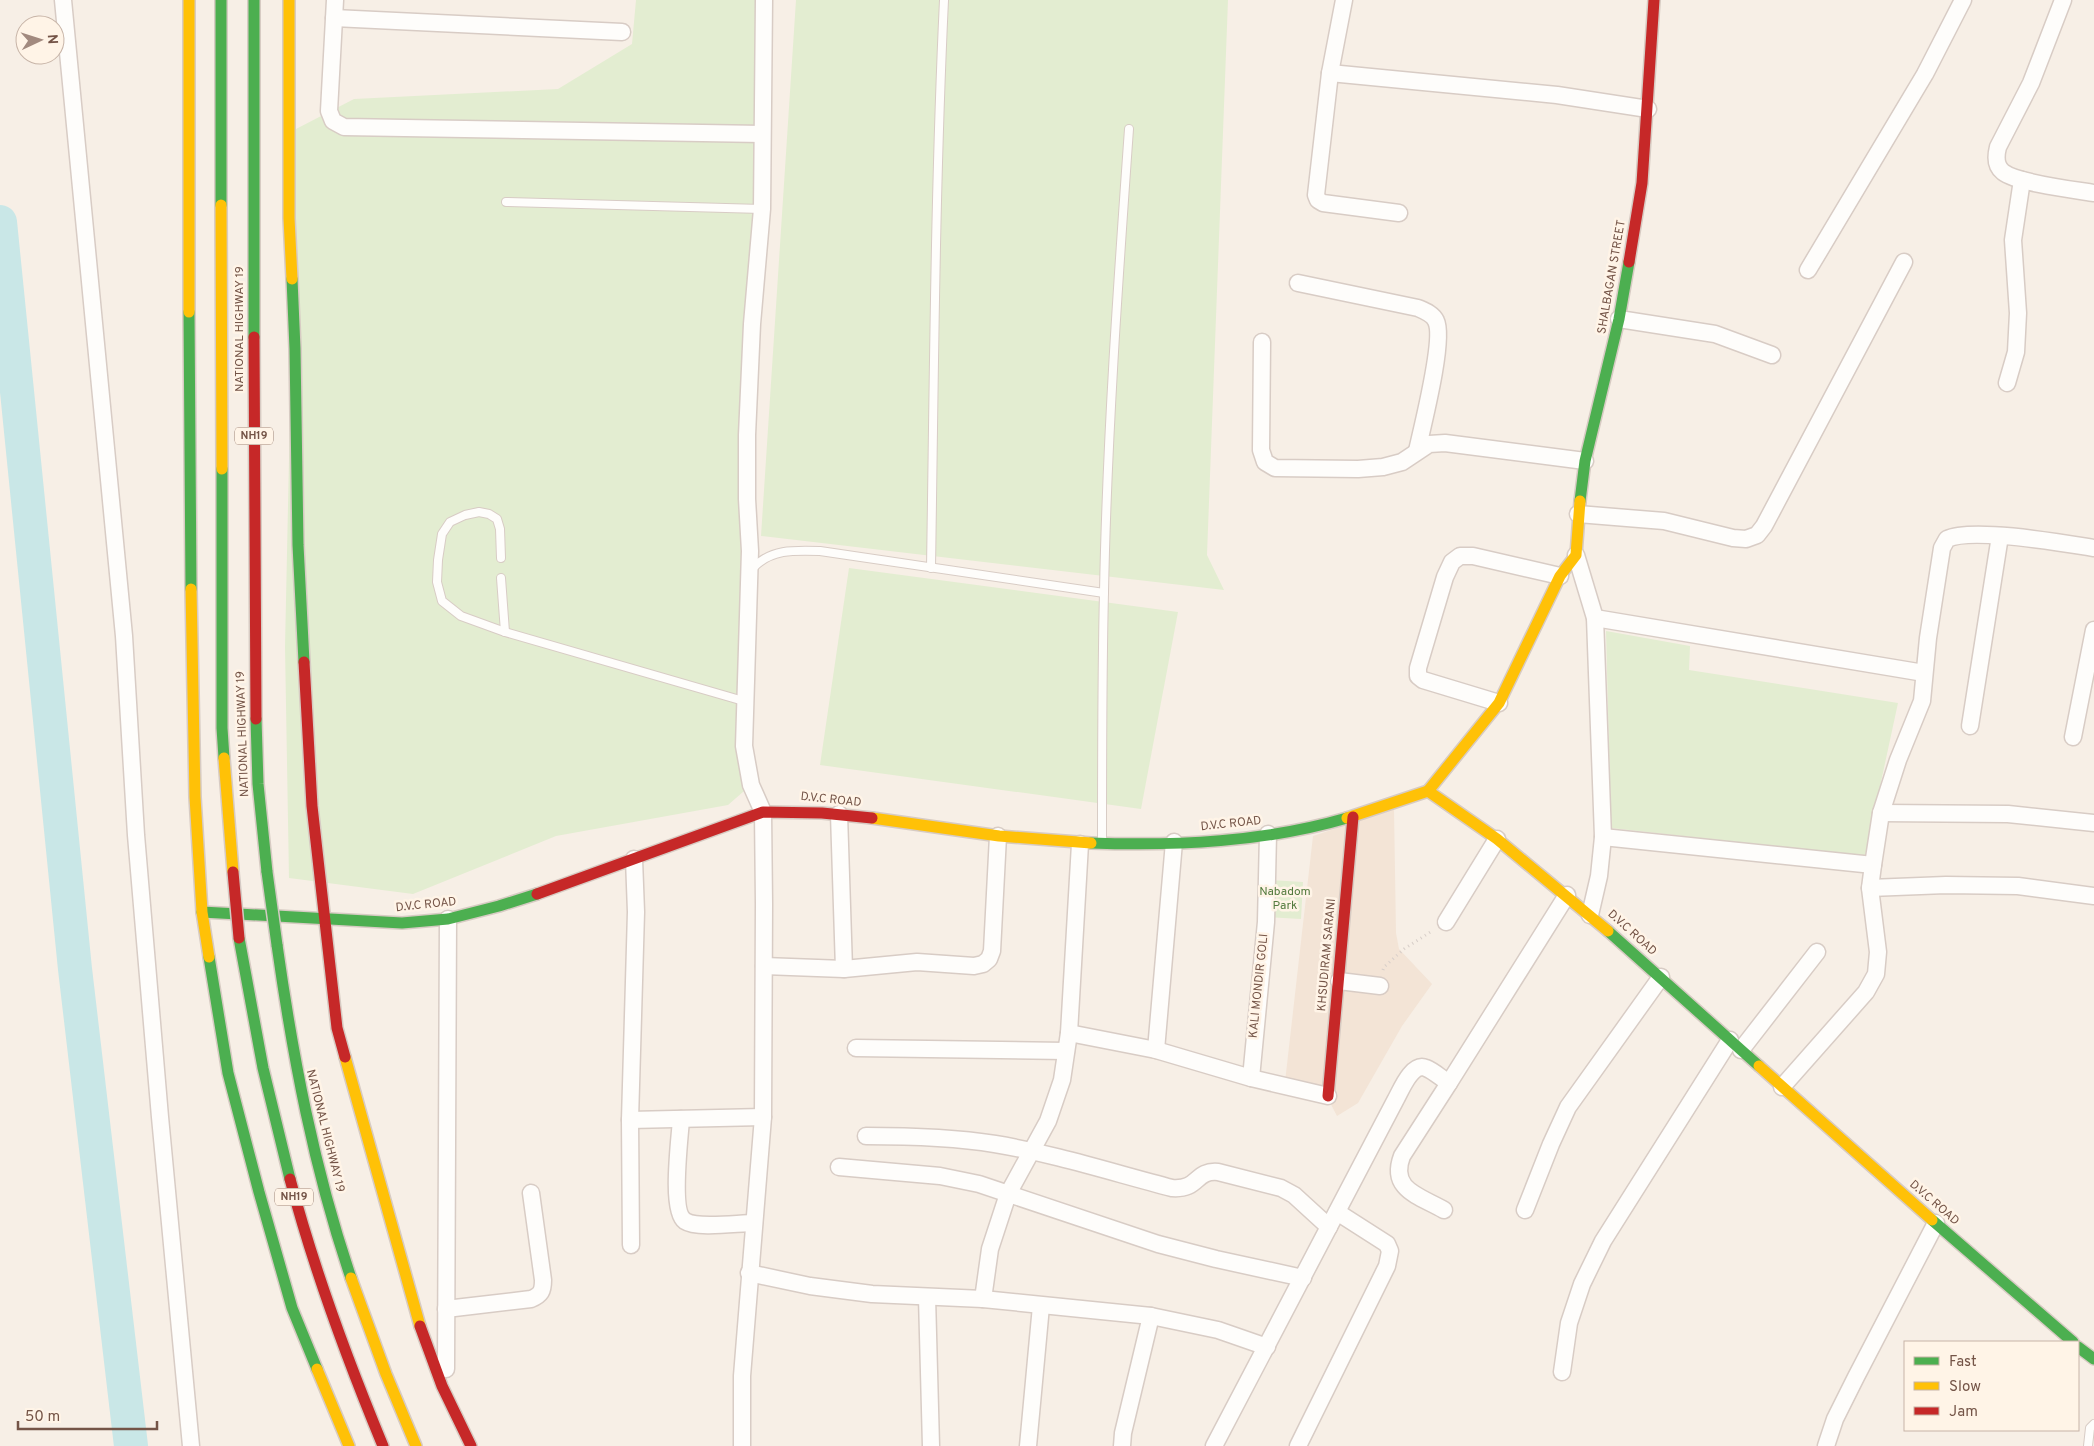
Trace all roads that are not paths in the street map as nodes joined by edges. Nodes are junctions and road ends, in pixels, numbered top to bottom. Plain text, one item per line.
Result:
1 (63, 0) edge
2 (189, 0) edge
3 (221, 0) edge
4 (254, 0) edge
5 (289, 0) edge
6 (335, 0) edge
7 (764, 0) edge
8 (944, 0) edge
9 (1344, 0) edge
10 (1654, 0) edge
11 (1963, 0) edge
12 (2063, 0) edge
13 (334, 18) junction
14 (622, 32) dead end
15 (1330, 73) junction
16 (1648, 109) junction
17 (1129, 129) dead end
18 (762, 134) junction
19 (2022, 180) junction
20 (2094, 193) edge
21 (506, 202) dead end
22 (762, 209) junction
23 (1399, 214) dead end
24 (1904, 262) dead end
25 (1808, 270) dead end
26 (1298, 283) dead end
27 (1619, 319) junction
28 (1262, 342) dead end
29 (1772, 355) dead end
30 (2007, 383) dead end
31 (1417, 451) junction
32 (1585, 461) junction
33 (1578, 514) junction
34 (2000, 536) junction
35 (2094, 548) edge
36 (1576, 555) junction
37 (501, 558) dead end
38 (931, 568) junction
39 (750, 570) junction
40 (1560, 576) junction
41 (501, 578) dead end
42 (1104, 593) junction
43 (1595, 618) junction
44 (2094, 630) edge
45 (505, 632) junction
46 (1924, 673) junction
47 (747, 702) junction
48 (1500, 703) junction
49 (1970, 726) dead end
50 (2073, 737) dead end
51 (1428, 791) junction
52 (763, 812) junction
53 (1881, 813) junction
54 (839, 814) junction
55 (1353, 816) junction
56 (2094, 823) edge
57 (1268, 834) junction
58 (998, 836) junction
59 (1604, 837) junction
60 (1497, 838) junction
61 (1174, 842) junction
62 (1102, 843) junction
63 (1080, 844) junction
64 (634, 859) junction
65 (1873, 865) junction
66 (1870, 888) junction
67 (1567, 896) junction
68 (2094, 896) edge
69 (202, 912) junction
70 (1590, 915) junction
71 (324, 918) junction
72 (448, 919) junction
73 (1446, 922) road end
74 (1817, 952) dead end
75 (764, 966) junction
76 (844, 969) junction
77 (1660, 977) junction
78 (1339, 981) junction
79 (1380, 986) road end
80 (1069, 1033) junction
81 (1736, 1045) junction
82 (856, 1048) dead end
83 (1156, 1050) junction
84 (1066, 1051) junction
85 (1251, 1078) junction
86 (1449, 1084) junction
87 (1782, 1087) junction
88 (1328, 1096) joint
89 (763, 1117) junction
90 (680, 1119) junction
91 (630, 1120) junction
92 (866, 1136) dead end
93 (1031, 1152) junction
94 (839, 1167) dead end
95 (531, 1193) dead end
96 (1008, 1194) junction
97 (1444, 1210) dead end
98 (1525, 1210) dead end
99 (1337, 1212) junction
100 (754, 1223) junction
101 (1936, 1223) junction
102 (1329, 1227) junction
103 (631, 1245) dead end
104 (749, 1273) junction
105 (1303, 1278) junction
106 (927, 1297) junction
107 (983, 1299) junction
108 (1041, 1306) junction
109 (446, 1309) junction
110 (1151, 1316) junction
111 (2072, 1341) edge
112 (1268, 1347) junction
113 (2079, 1348) edge
114 (2094, 1359) edge
115 (446, 1369) dead end
116 (1562, 1372) dead end
117 (2094, 1424) edge
118 (191, 1446) edge
119 (349, 1446) edge
120 (383, 1446) edge
121 (416, 1446) edge
122 (471, 1446) edge
123 (742, 1446) edge
124 (930, 1446) edge
125 (1028, 1446) edge
126 (1122, 1446) edge
127 (1214, 1446) edge
128 (1298, 1446) edge
129 (1826, 1446) edge
130 (2088, 1446) edge

1 - 118 street
2 - 69 main road
3 - 120 main road, NH19, bridge
4 - 121 main road, NATIONAL HIGHWAY 19 / NH19, bridge
5 - 71 main road
6 - 13 street
7 - 18 street
8 - 38 lane
9 - 15 street
10 - 16 main road, SHALBAGAN STREET
11 - 25 street
12 - 19 street
13 - 14 street
13 - 18 street
15 - 16 street
15 - 23 street
16 - 27 main road, SHALBAGAN STREET
17 - 42 lane
18 - 22 street
19 - 20 street
19 - 30 street
21 - 22 lane
22 - 39 street
24 - 33 street
26 - 31 street
27 - 29 street
27 - 32 main road, SHALBAGAN STREET
28 - 31 street
31 - 32 street
32 - 33 main road, SHALBAGAN STREET
33 - 36 main road, SHALBAGAN STREET
34 - 35 street
34 - 46 street
34 - 49 street
36 - 40 main road
36 - 43 street
37 - 45 lane
38 - 39 lane
38 - 42 lane
39 - 47 street
40 - 48 main road
40 - 48 street
41 - 45 lane
42 - 62 lane
43 - 46 street
43 - 59 street
44 - 50 street
45 - 47 lane
46 - 53 street
47 - 52 street
48 - 51 main road
51 - 55 main road, D.V.C ROAD
51 - 60 main road, D.V.C ROAD
52 - 54 main road, D.V.C ROAD
52 - 64 main road, D.V.C ROAD
52 - 75 street
53 - 56 street
53 - 65 street
54 - 58 main road, D.V.C ROAD
54 - 76 street
55 - 57 main road, D.V.C ROAD
55 - 78 main road, KHSUDIRAM SARANI
57 - 61 main road, D.V.C ROAD
57 - 85 street, KALI MONDIR GOLI
58 - 63 main road, D.V.C ROAD
58 - 76 street
59 - 65 street
59 - 70 street
60 - 67 main road, D.V.C ROAD
60 - 73 street
61 - 62 main road, D.V.C ROAD
61 - 83 street
62 - 63 main road, D.V.C ROAD
63 - 80 street
64 - 72 main road, D.V.C ROAD
64 - 91 street
65 - 66 street
66 - 68 street
66 - 87 street
67 - 70 main road, D.V.C ROAD
67 - 86 street
69 - 71 main road, D.V.C ROAD
69 - 119 main road
70 - 77 main road, D.V.C ROAD
71 - 72 main road, D.V.C ROAD
71 - 122 main road
72 - 109 street
74 - 81 street
75 - 76 street
75 - 89 street
77 - 81 main road, D.V.C ROAD
77 - 98 street
78 - 79 street
78 - 88 main road, KHSUDIRAM SARANI
80 - 83 street
80 - 84 street
81 - 87 main road, D.V.C ROAD
81 - 116 street
82 - 84 street
83 - 85 street
84 - 93 street
85 - 88 street
86 - 97 street
86 - 99 street
87 - 101 main road, D.V.C ROAD
89 - 90 street
89 - 100 street
90 - 91 street
90 - 100 street
91 - 103 street
92 - 93 street
93 - 96 street
93 - 102 street
94 - 96 street
95 - 109 street
96 - 105 street
96 - 107 street
99 - 102 street
99 - 128 street
100 - 104 street
101 - 111 main road, D.V.C ROAD
101 - 129 street
102 - 105 street
104 - 106 street
104 - 123 street
105 - 112 street
106 - 107 street
106 - 124 street
107 - 108 street
108 - 110 street
108 - 125 street
109 - 115 street
110 - 112 street
110 - 126 street
112 - 127 street
113 - 114 main road
117 - 130 lane

